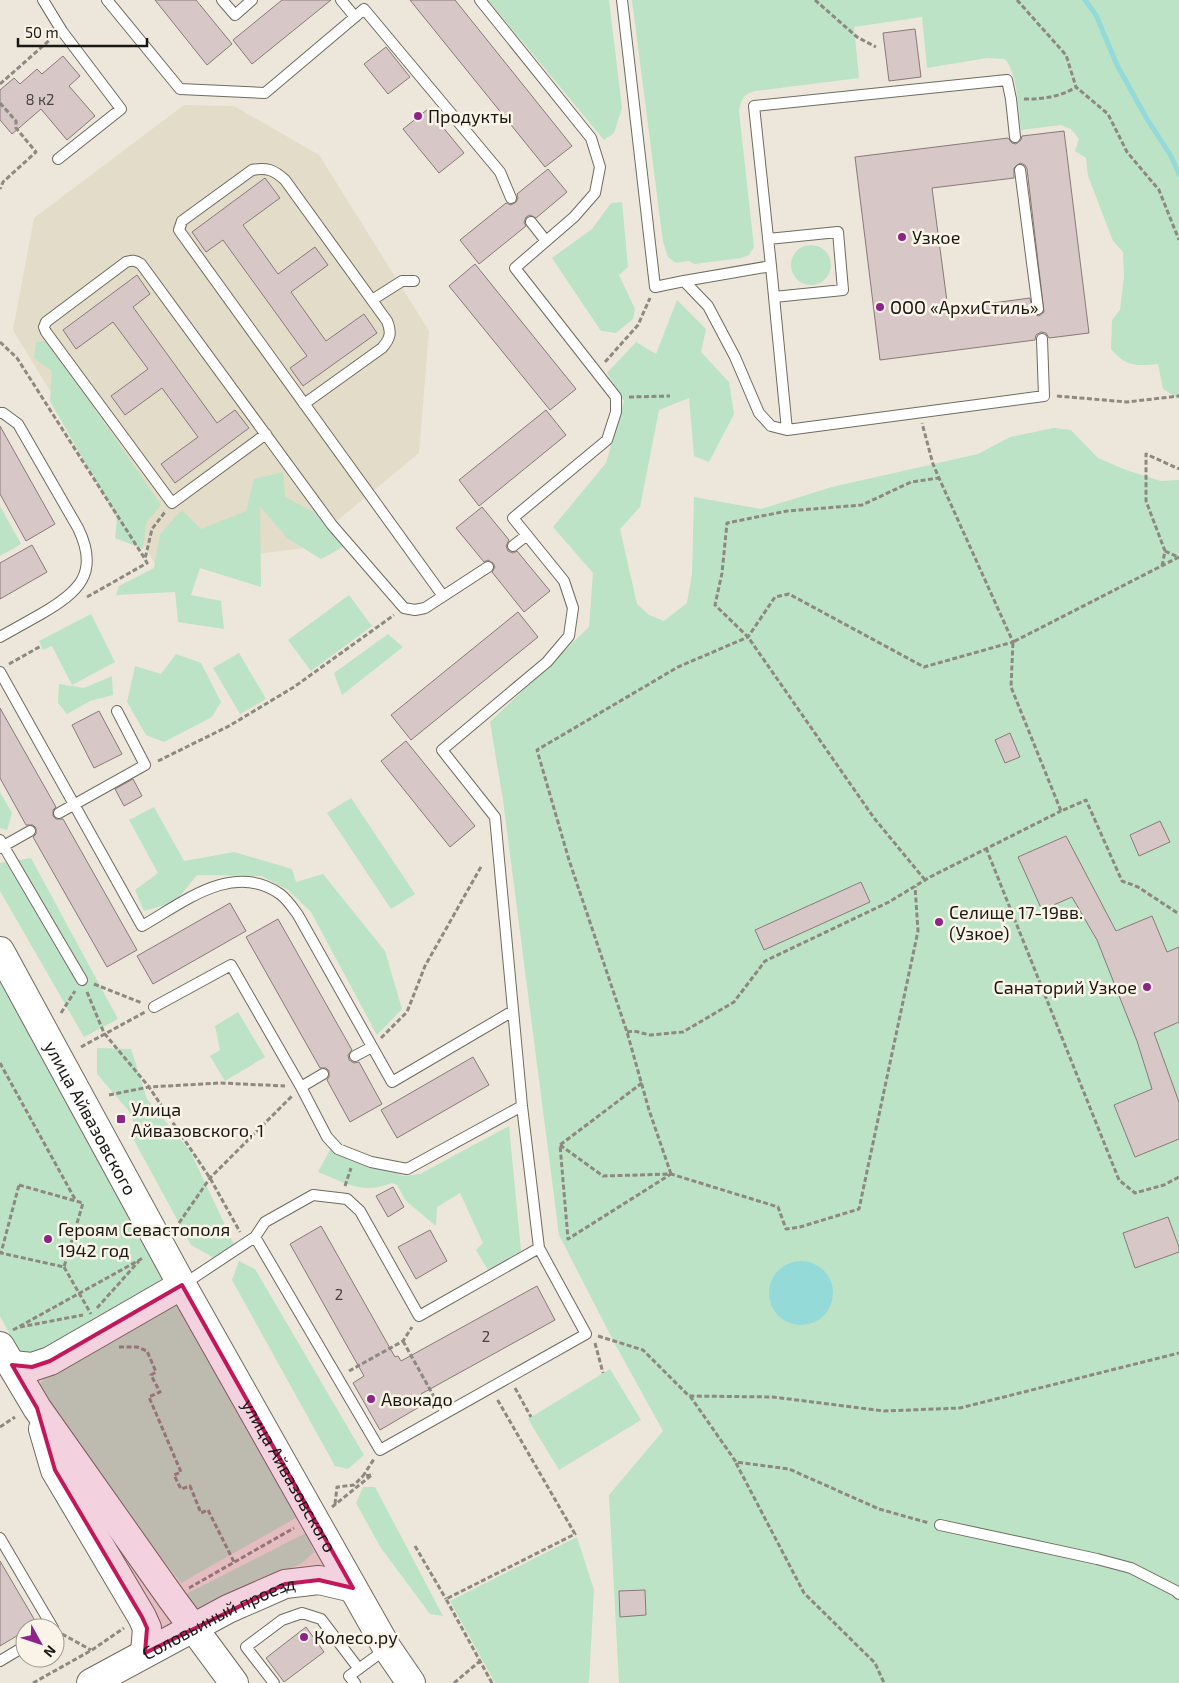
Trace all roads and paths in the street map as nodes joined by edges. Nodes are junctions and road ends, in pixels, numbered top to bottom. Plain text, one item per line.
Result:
1 (43, 0) edge
2 (107, 0) edge
3 (222, 0) edge
4 (252, 0) edge
5 (341, 0) edge
6 (480, 0) edge
7 (622, 0) edge
8 (815, 0) edge
9 (1017, 0) edge
10 (354, 17) junction
11 (62, 30) junction
12 (876, 47) dead end
13 (0, 84) edge
14 (1076, 87) junction
15 (1011, 99) junction
16 (0, 103) edge
17 (1015, 137) dead end
18 (58, 159) dead end
19 (1020, 170) dead end
20 (0, 189) edge
21 (511, 198) dead end
22 (531, 222) dead end
23 (768, 239) junction
24 (546, 240) junction
25 (1179, 240) edge
26 (771, 266) junction
27 (414, 281) dead end
28 (684, 281) junction
29 (655, 287) junction
30 (774, 297) junction
31 (372, 300) junction
32 (1038, 309) dead end
33 (1042, 339) dead end
34 (0, 342) edge
35 (596, 372) junction
36 (670, 396) dead end
37 (1044, 396) junction
38 (1179, 396) edge
39 (616, 398) junction
40 (304, 404) junction
41 (920, 413) junction
42 (0, 414) edge
43 (787, 430) junction
44 (266, 434) junction
45 (1179, 469) edge
46 (939, 478) junction
47 (172, 503) junction
48 (527, 535) junction
49 (513, 546) dead end
50 (1165, 551) junction
51 (1179, 557) edge
52 (146, 559) junction
53 (488, 566) dead end
54 (1162, 566) junction
55 (100, 590) dead end
56 (443, 596) junction
57 (404, 608) junction
58 (0, 637) edge
59 (748, 637) junction
60 (1013, 642) junction
61 (41, 646) dead end
62 (8, 665) dead end
63 (0, 672) edge
64 (117, 711) dead end
65 (162, 760) dead end
66 (73, 805) junction
67 (1061, 811) junction
68 (59, 813) dead end
69 (30, 831) dead end
70 (1, 845) edge
71 (986, 848) junction
72 (482, 865) dead end
73 (925, 880) junction
74 (915, 886) junction
75 (1179, 914) edge
76 (0, 951) edge
77 (82, 980) junction
78 (154, 1007) junction
79 (513, 1011) junction
80 (61, 1013) dead end
81 (627, 1032) junction
82 (104, 1033) junction
83 (80, 1047) dead end
84 (372, 1047) junction
85 (356, 1056) dead end
86 (0, 1063) edge
87 (324, 1074) dead end
88 (642, 1083) junction
89 (149, 1087) junction
90 (301, 1087) junction
91 (109, 1094) dead end
92 (522, 1106) junction
93 (560, 1145) junction
94 (355, 1157) junction
95 (671, 1174) junction
96 (1179, 1177) edge
97 (210, 1178) junction
98 (341, 1199) junction
99 (76, 1201) junction
100 (179, 1223) dead end
101 (0, 1237) edge
102 (250, 1240) junction
103 (4, 1243) junction
104 (538, 1248) junction
105 (146, 1256) dead end
106 (142, 1258) junction
107 (64, 1267) junction
108 (182, 1285) junction
109 (80, 1294) junction
110 (418, 1316) junction
111 (96, 1323) junction
112 (403, 1341) junction
113 (10, 1342) edge
114 (1179, 1354) edge
115 (603, 1373) dead end
116 (338, 1377) junction
117 (509, 1377) junction
118 (490, 1387) junction
119 (689, 1396) junction
120 (24, 1410) junction
121 (444, 1414) junction
122 (531, 1417) dead end
123 (0, 1427) edge
124 (380, 1450) junction
125 (736, 1462) junction
126 (363, 1476) junction
127 (324, 1511) junction
128 (940, 1526) joint
129 (0, 1538) edge
130 (415, 1546) dead end
131 (234, 1562) junction
132 (353, 1588) junction
133 (185, 1590) dead end
134 (1179, 1594) edge
135 (446, 1599) junction
136 (47, 1618) edge
137 (129, 1626) dead end
138 (193, 1627) junction
139 (65, 1635) edge
140 (387, 1648) junction
141 (92, 1650) junction
142 (15, 1652) edge
143 (145, 1653) junction
144 (0, 1661) edge
145 (480, 1661) junction
146 (358, 1669) junction
147 (352, 1679) edge
148 (454, 1682) edge
149 (33, 1683) edge
150 (91, 1683) edge
151 (234, 1683) edge
152 (274, 1683) edge
153 (340, 1683) edge
154 (411, 1683) edge
155 (492, 1683) edge
156 (884, 1683) edge

1 - 11 lane
2 - 10 lane
3 - 4 lane
5 - 10 lane
6 - 24 lane
7 - 29 lane
8 - 12 path
9 - 14 path
10 - 21 lane
11 - 13 path
11 - 18 lane
14 - 15 path
14 - 25 path
15 - 17 lane
15 - 23 lane
16 - 20 path
19 - 32 lane
22 - 24 lane
23 - 26 lane
23 - 30 lane
24 - 35 lane
26 - 28 lane
26 - 30 lane
27 - 31 lane
28 - 29 lane
28 - 43 lane
29 - 35 path
30 - 43 lane
31 - 40 lane
31 - 40 lane
33 - 37 lane
34 - 52 path
35 - 39 lane
36 - 39 path
37 - 38 path
37 - 41 lane
39 - 48 lane
40 - 56 lane
41 - 43 lane
41 - 46 path
42 - 58 lane
44 - 47 lane
44 - 47 lane
44 - 57 lane
45 - 50 path
46 - 59 path
46 - 60 path
47 - 52 path
48 - 49 lane
48 - 79 lane
50 - 51 path
50 - 54 path
51 - 54 path
52 - 55 path
53 - 56 lane
54 - 60 path
56 - 57 lane
57 - 65 path
59 - 60 path
59 - 73 path
59 - 81 path
60 - 67 path
61 - 62 path
63 - 66 lane
64 - 66 lane
66 - 68 lane
66 - 84 lane
67 - 71 path
67 - 75 path
69 - 70 lane
70 - 77 lane
71 - 73 path
71 - 96 path
72 - 84 path
73 - 74 path
74 - 81 path
74 - 95 path
76 - 108 main road, улица Айвазовского
77 - 78 path
77 - 80 path
77 - 82 path
78 - 82 path
78 - 90 lane
79 - 84 lane
79 - 92 lane
81 - 88 path
82 - 83 path
82 - 89 path
84 - 85 lane
86 - 99 path
87 - 90 lane
88 - 93 path
88 - 95 path
89 - 90 path
89 - 91 path
89 - 97 path
90 - 94 lane
90 - 97 path
92 - 94 lane
92 - 104 lane
93 - 95 path
93 - 95 path
94 - 98 path
97 - 100 path
97 - 102 path
98 - 102 lane
98 - 110 lane
99 - 103 path
99 - 107 path
101 - 103 path
102 - 108 lane
102 - 116 lane
103 - 107 path
104 - 110 lane
104 - 117 lane
105 - 106 path
106 - 109 path
106 - 111 path
107 - 109 path
108 - 111 main road
108 - 127 main road, улица Айвазовского
109 - 111 path
109 - 113 path
110 - 112 path
111 - 113 path
111 - 113 main road
111 - 131 path
112 - 116 path
112 - 121 path
113 - 120 main road
114 - 119 path
115 - 119 path
116 - 124 lane
117 - 118 lane
117 - 122 path
118 - 121 lane
118 - 135 path
119 - 125 path
120 - 123 path
120 - 138 main road
120 - 143 main road
121 - 124 lane
124 - 126 path
125 - 128 path
125 - 156 path
126 - 127 path
126 - 127 path
127 - 131 path
127 - 132 main road, улица Айвазовского
128 - 134 lane
129 - 136 lane
130 - 135 path
131 - 133 path
132 - 138 main road, Соловьиный проезд
132 - 140 main road, улица Айвазовского
135 - 145 path
137 - 141 path
138 - 143 main road, Соловьиный проезд
138 - 151 main road
139 - 141 path
140 - 146 lane
140 - 154 main road, улица Айвазовского
141 - 149 path
142 - 144 lane
143 - 150 main road, Соловьиный проезд
145 - 148 path
145 - 155 path
146 - 147 lane
146 - 152 lane
147 - 153 lane

